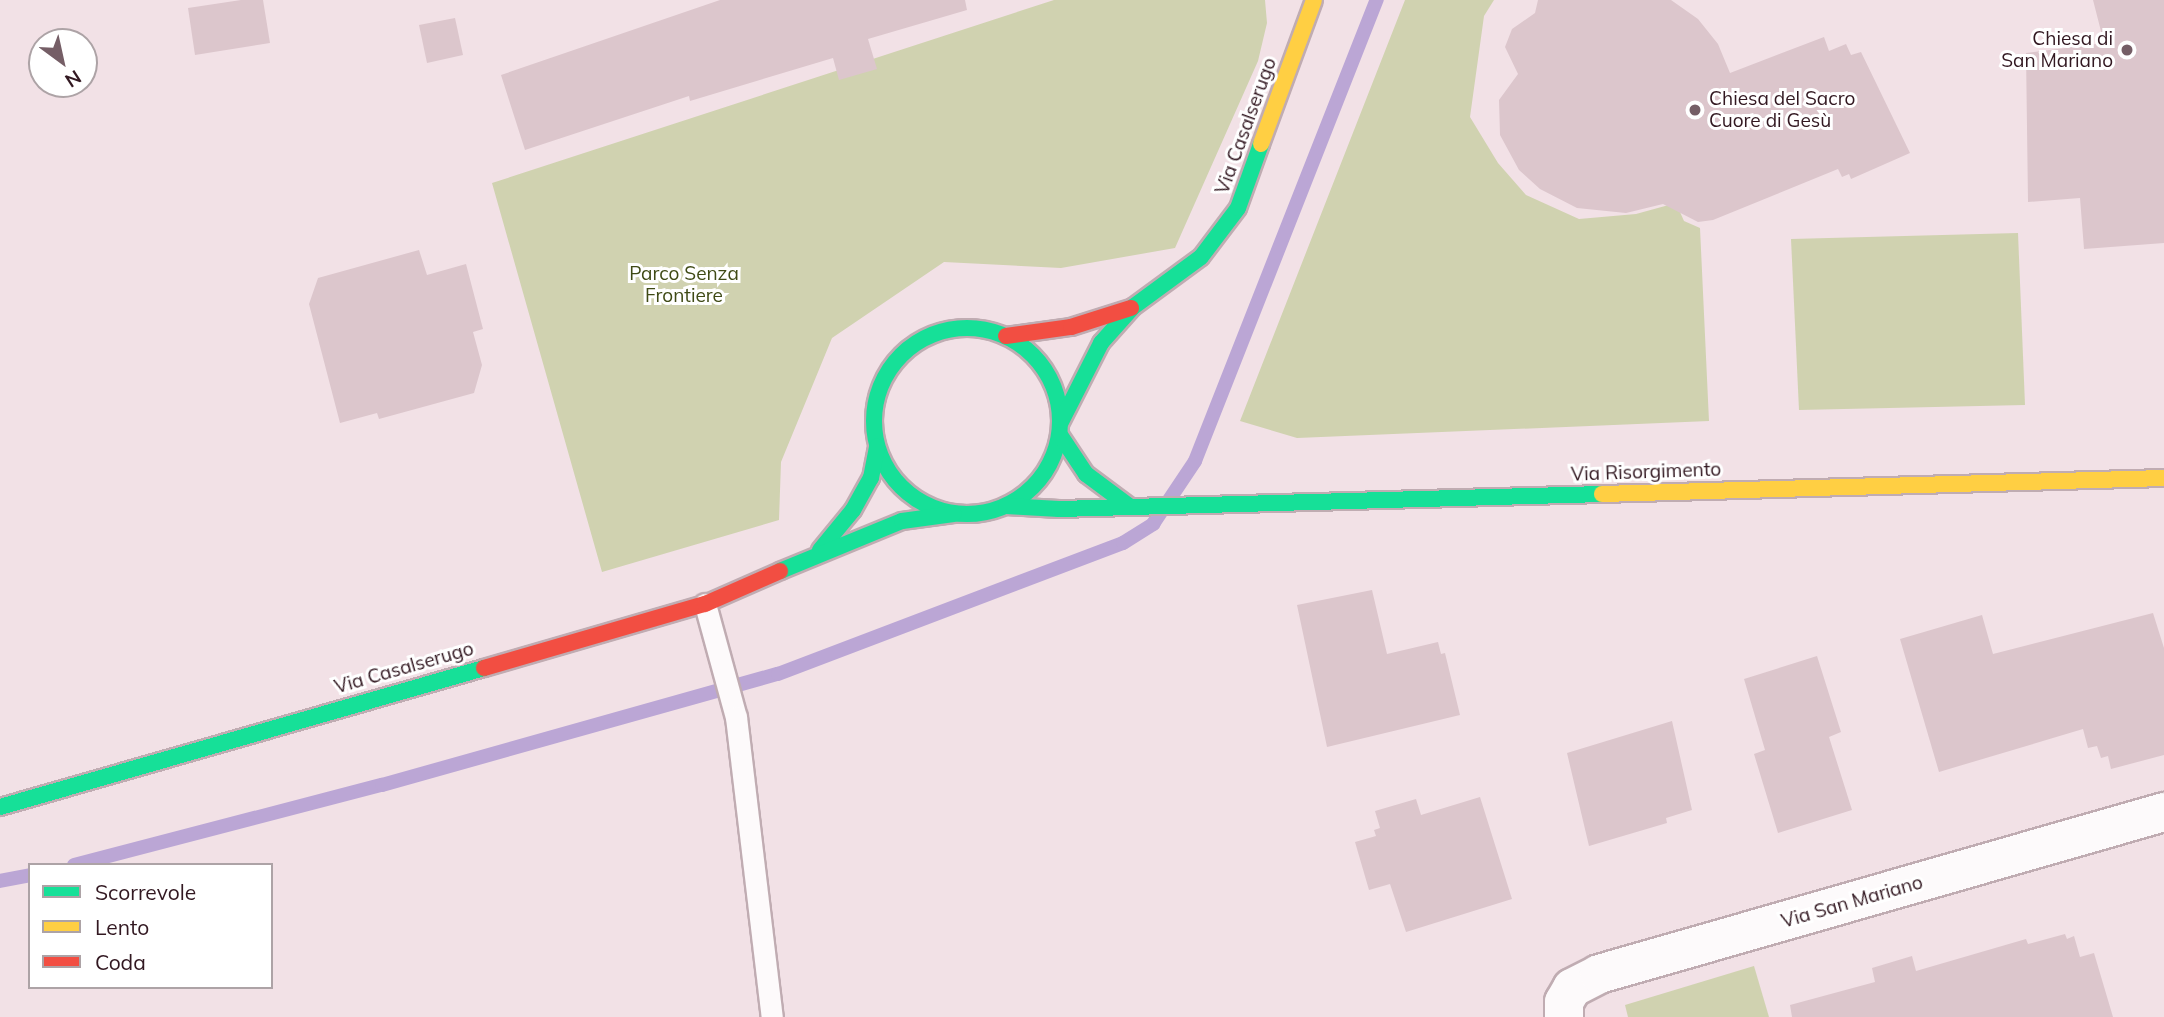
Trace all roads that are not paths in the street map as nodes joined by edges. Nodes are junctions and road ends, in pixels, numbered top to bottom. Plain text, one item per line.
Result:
1 (1314, 0) edge
2 (1133, 307) junction
3 (1006, 336) junction
4 (1060, 428) junction
5 (877, 447) junction
6 (2164, 478) edge
7 (1006, 506) junction
8 (1133, 506) junction
9 (954, 513) junction
10 (814, 556) junction
11 (705, 604) junction
12 (0, 807) edge
13 (2164, 812) edge
14 (772, 1017) edge
15 (1564, 1017) edge

1 - 2 main road, Via Casalserugo
2 - 3 main road, Via Casalserugo
2 - 4 main road, Via Casalserugo
3 - 4 main road
3 - 5 main road
4 - 7 main road
4 - 8 main road
5 - 9 main road
5 - 10 main road
6 - 8 main road, Via Risorgimento
7 - 8 main road, Via Risorgimento
7 - 9 main road
9 - 10 main road, Via Casalserugo
10 - 11 main road, Via Casalserugo
11 - 12 main road, Via Casalserugo
11 - 14 lane
13 - 15 street, Via San Mariano

